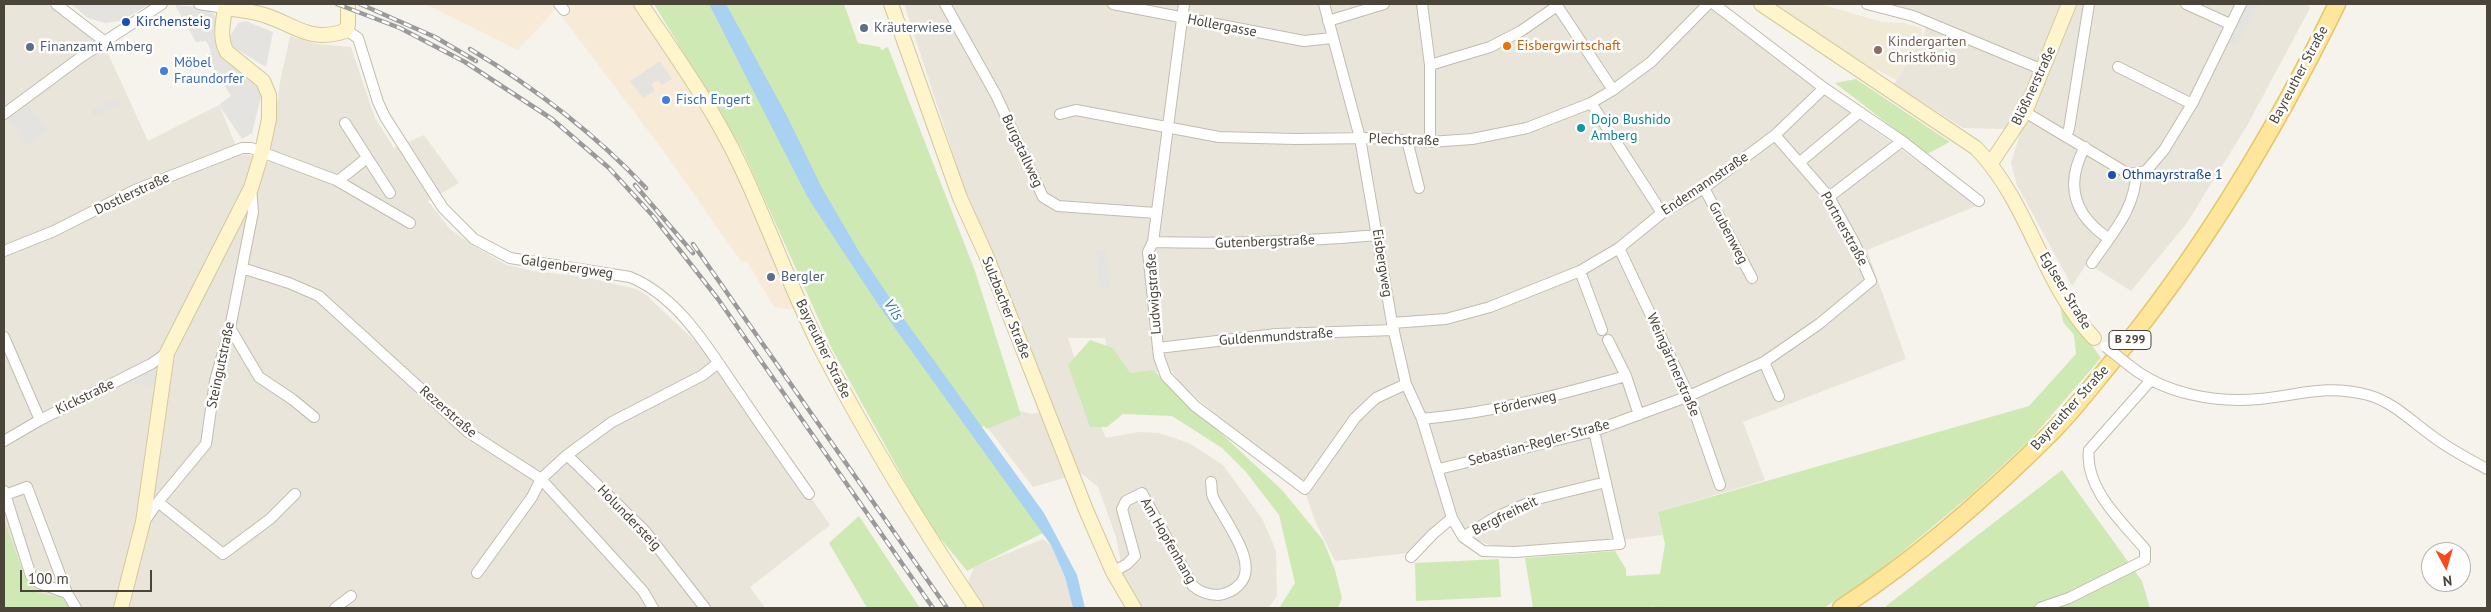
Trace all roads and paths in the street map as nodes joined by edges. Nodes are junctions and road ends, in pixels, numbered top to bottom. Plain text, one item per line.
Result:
1 (56, 4) edge
2 (162, 4) edge
3 (199, 4) edge
4 (348, 4) edge
5 (641, 4) edge
6 (893, 4) edge
7 (945, 4) edge
8 (1113, 4) edge
9 (1184, 4) edge
10 (1324, 4) edge
11 (1384, 4) edge
12 (1422, 4) edge
13 (1708, 4) edge
14 (1714, 4) edge
15 (1761, 4) edge
16 (1867, 4) edge
17 (2069, 4) edge
18 (2090, 4) edge
19 (2186, 4) edge
20 (2241, 4) edge
21 (2336, 4) edge
22 (1556, 5) edge
23 (225, 8) junction
24 (1180, 18) junction
25 (1328, 21) junction
26 (2230, 24) junction
27 (346, 30) junction
28 (1332, 38) junction
29 (104, 41) junction
30 (1430, 66) junction
31 (2118, 66) dead end
32 (2043, 70) junction
33 (1824, 88) junction
34 (1613, 90) junction
35 (1591, 103) junction
36 (2192, 104) junction
37 (1860, 112) junction
38 (2025, 112) junction
39 (4, 114) edge
40 (1060, 114) dead end
41 (345, 123) dead end
42 (1166, 127) junction
43 (1775, 135) junction
44 (2066, 136) junction
45 (1360, 138) junction
46 (1407, 140) junction
47 (1902, 141) junction
48 (1430, 142) junction
49 (2085, 147) junction
50 (262, 152) junction
51 (367, 158) junction
52 (1800, 162) junction
53 (1991, 163) junction
54 (2136, 173) junction
55 (338, 181) junction
56 (251, 188) junction
57 (1418, 188) dead end
58 (1704, 188) junction
59 (390, 193) dead end
60 (1829, 197) junction
61 (1979, 201) dead end
62 (1156, 213) junction
63 (1662, 213) junction
64 (410, 223) dead end
65 (1378, 235) junction
66 (2108, 238) junction
67 (1153, 242) junction
68 (1619, 248) junction
69 (4, 252) edge
70 (2092, 263) dead end
71 (242, 268) junction
72 (1580, 271) junction
73 (1752, 278) dead end
74 (1871, 280) joint
75 (1393, 326) junction
76 (230, 328) junction
77 (1602, 330) dead end
78 (4, 337) edge
79 (2094, 338) joint
80 (1608, 340) dead end
81 (1158, 348) junction
82 (167, 353) junction
83 (1764, 362) junction
84 (718, 363) junction
85 (1626, 376) junction
86 (2151, 380) junction
87 (1406, 384) junction
88 (1689, 396) junction
89 (1778, 396) dead end
90 (1639, 415) junction
91 (314, 417) dead end
92 (1422, 419) junction
93 (40, 420) junction
94 (1594, 431) junction
95 (4, 441) edge
96 (567, 455) junction
97 (2487, 468) edge
98 (1439, 469) junction
99 (541, 479) junction
100 (1211, 482) dead end
101 (1606, 482) junction
102 (1720, 484) dead end
103 (4, 493) edge
104 (295, 494) dead end
105 (809, 494) dead end
106 (158, 502) junction
107 (1452, 518) junction
108 (143, 522) junction
109 (1463, 537) junction
110 (1411, 557) dead end
111 (1114, 572) junction
112 (476, 573) dead end
113 (67, 593) junction
114 (351, 596) dead end
115 (76, 608) edge
116 (121, 608) edge
117 (335, 608) edge
118 (653, 608) edge
119 (705, 608) edge
120 (976, 608) edge
121 (1134, 608) edge
122 (1841, 608) edge
123 (2040, 608) edge

1 - 29 street
2 - 29 street
3 - 23 street
4 - 27 street
5 - 120 street, Bayreuther Straße
6 - 111 street, Sulzbacher Straße
7 - 62 street, Burgstallweg
8 - 24 street, Hollergasse
9 - 24 street, Ludwigstraße
10 - 25 street, Eisbergweg
11 - 25 street
12 - 30 street
13 - 34 street, Plechstraße
14 - 33 street
15 - 53 street, Eglseer Straße
16 - 32 street
17 - 32 street, Blößnerstraße
18 - 44 street
19 - 26 street
20 - 26 street
21 - 122 main road, Bayreuther Straße / B 299
22 - 30 street
22 - 34 street
23 - 27 street
23 - 50 street, Steingutstraße
24 - 28 street, Hollergasse
24 - 42 street, Ludwigstraße
25 - 28 street, Eisbergweg
26 - 36 street
27 - 84 street, Galgenbergweg
28 - 45 street, Eisbergweg
29 - 39 street
30 - 48 street
31 - 36 street
32 - 38 street, Blößnerstraße
33 - 37 street
33 - 43 street, Endemannstraße
34 - 35 street, Plechstraße
35 - 48 street, Plechstraße
35 - 63 street
36 - 54 street
37 - 47 street
37 - 52 street
38 - 44 street
38 - 53 street, Blößnerstraße
40 - 42 street, Plechstraße
41 - 51 street
42 - 45 street, Plechstraße
42 - 62 street, Ludwigstraße
43 - 52 street, Portnerstraße
43 - 58 street, Endemannstraße
44 - 49 street
45 - 46 street, Plechstraße
45 - 65 street, Eisbergweg
46 - 48 street, Plechstraße
46 - 57 street
47 - 60 street
47 - 61 street
49 - 54 street
49 - 66 street
50 - 55 street, Dostlerstraße
50 - 56 street, Steingutstraße
50 - 69 street, Dostlerstraße
51 - 55 street
51 - 59 street
52 - 60 street, Portnerstraße
53 - 79 street, Eglseer Straße
54 - 66 street
55 - 64 street, Dostlerstraße
56 - 71 street, Steingutstraße
56 - 82 street, Steingutstraße
58 - 63 street, Endemannstraße
58 - 73 street, Grubenweg
60 - 74 street, Portnerstraße
62 - 67 street, Ludwigstraße
63 - 68 street, Endemannstraße
65 - 67 street, Gutenbergstraße
65 - 75 street, Eisbergweg
66 - 70 street
67 - 81 street, Ludwigstraße
68 - 72 street, Endemannstraße
68 - 88 street, Weingärtnerstraße
71 - 76 street, Steingutstraße
71 - 99 street, Rezerstraße
72 - 75 street, Endemannstraße
72 - 77 street
74 - 83 street, Sebastian-Regler-Straße
75 - 81 street, Guldenmundstraße
75 - 87 street, Eisbergweg
76 - 91 street
76 - 106 street, Steingutstraße
78 - 93 street
79 - 86 street, Eglseer Straße, bridge
80 - 85 street
81 - 87 street, Ludwigstraße
82 - 93 street, Kickstraße
82 - 108 street, Steingutstraße
83 - 88 street, Sebastian-Regler-Straße
83 - 89 street
84 - 96 street
84 - 105 street, Galgenbergweg
85 - 90 street
85 - 92 street, Förderweg
86 - 97 street, Eglseer Straße
86 - 123 street
87 - 92 street, Eisbergweg
88 - 90 street, Sebastian-Regler-Straße
88 - 102 street, Weingärtnerstraße
90 - 94 street, Sebastian-Regler-Straße
92 - 98 street, Eisbergweg
93 - 95 street, Kickstraße
94 - 98 street, Sebastian-Regler-Straße
94 - 101 street
96 - 99 street
96 - 119 street, Holundersteig
98 - 107 street, Eisbergweg
99 - 112 street
99 - 118 street, Rezerstraße
100 - 111 street, Am Hopfenhang
101 - 109 street, Bergfreiheit
101 - 109 street, Eisbergweg
103 - 113 street
103 - 113 street
104 - 106 street
106 - 108 street, Steingutstraße
107 - 109 street, Eisbergweg
107 - 110 street
108 - 116 street, Steingutstraße
111 - 121 street, Sulzbacher Straße
113 - 115 street
114 - 117 street

